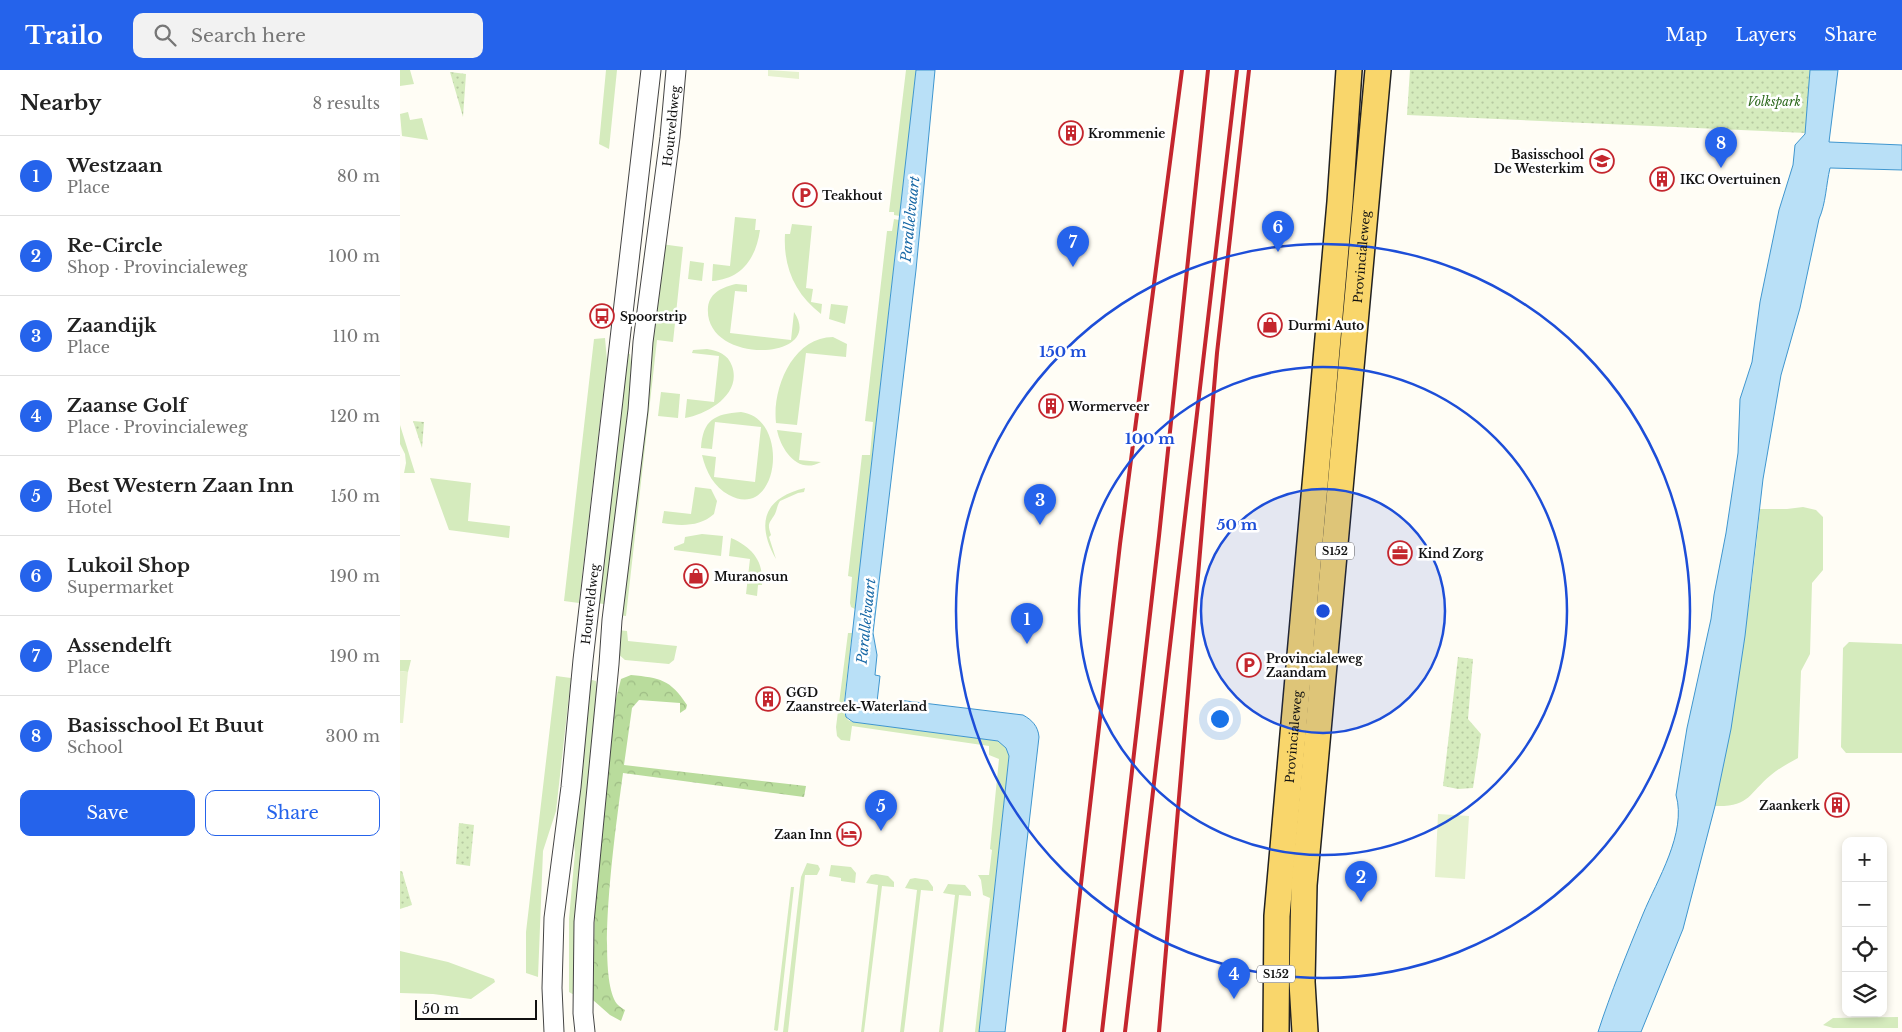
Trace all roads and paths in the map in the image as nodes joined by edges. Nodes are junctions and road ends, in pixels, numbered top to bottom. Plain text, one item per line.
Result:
1 (651, 70) edge
2 (676, 70) edge
3 (1349, 70) edge
4 (1378, 70) edge
5 (640, 178) junction
6 (664, 181) junction
7 (1320, 441) junction
8 (1344, 444) junction
9 (554, 1032) edge
10 (585, 1032) edge
11 (1276, 1032) edge
12 (1305, 1032) edge

1 - 5 street, Houtveldweg
2 - 6 street, Houtveldweg
3 - 7 main road, Provincialeweg / S152
4 - 8 main road, Provincialeweg / S152
5 - 6 street, Houtveldweg
5 - 9 street, Houtveldweg
6 - 10 street, Houtveldweg
7 - 8 main road
7 - 11 main road, Provincialeweg / S152
8 - 12 main road, Provincialeweg / S152

